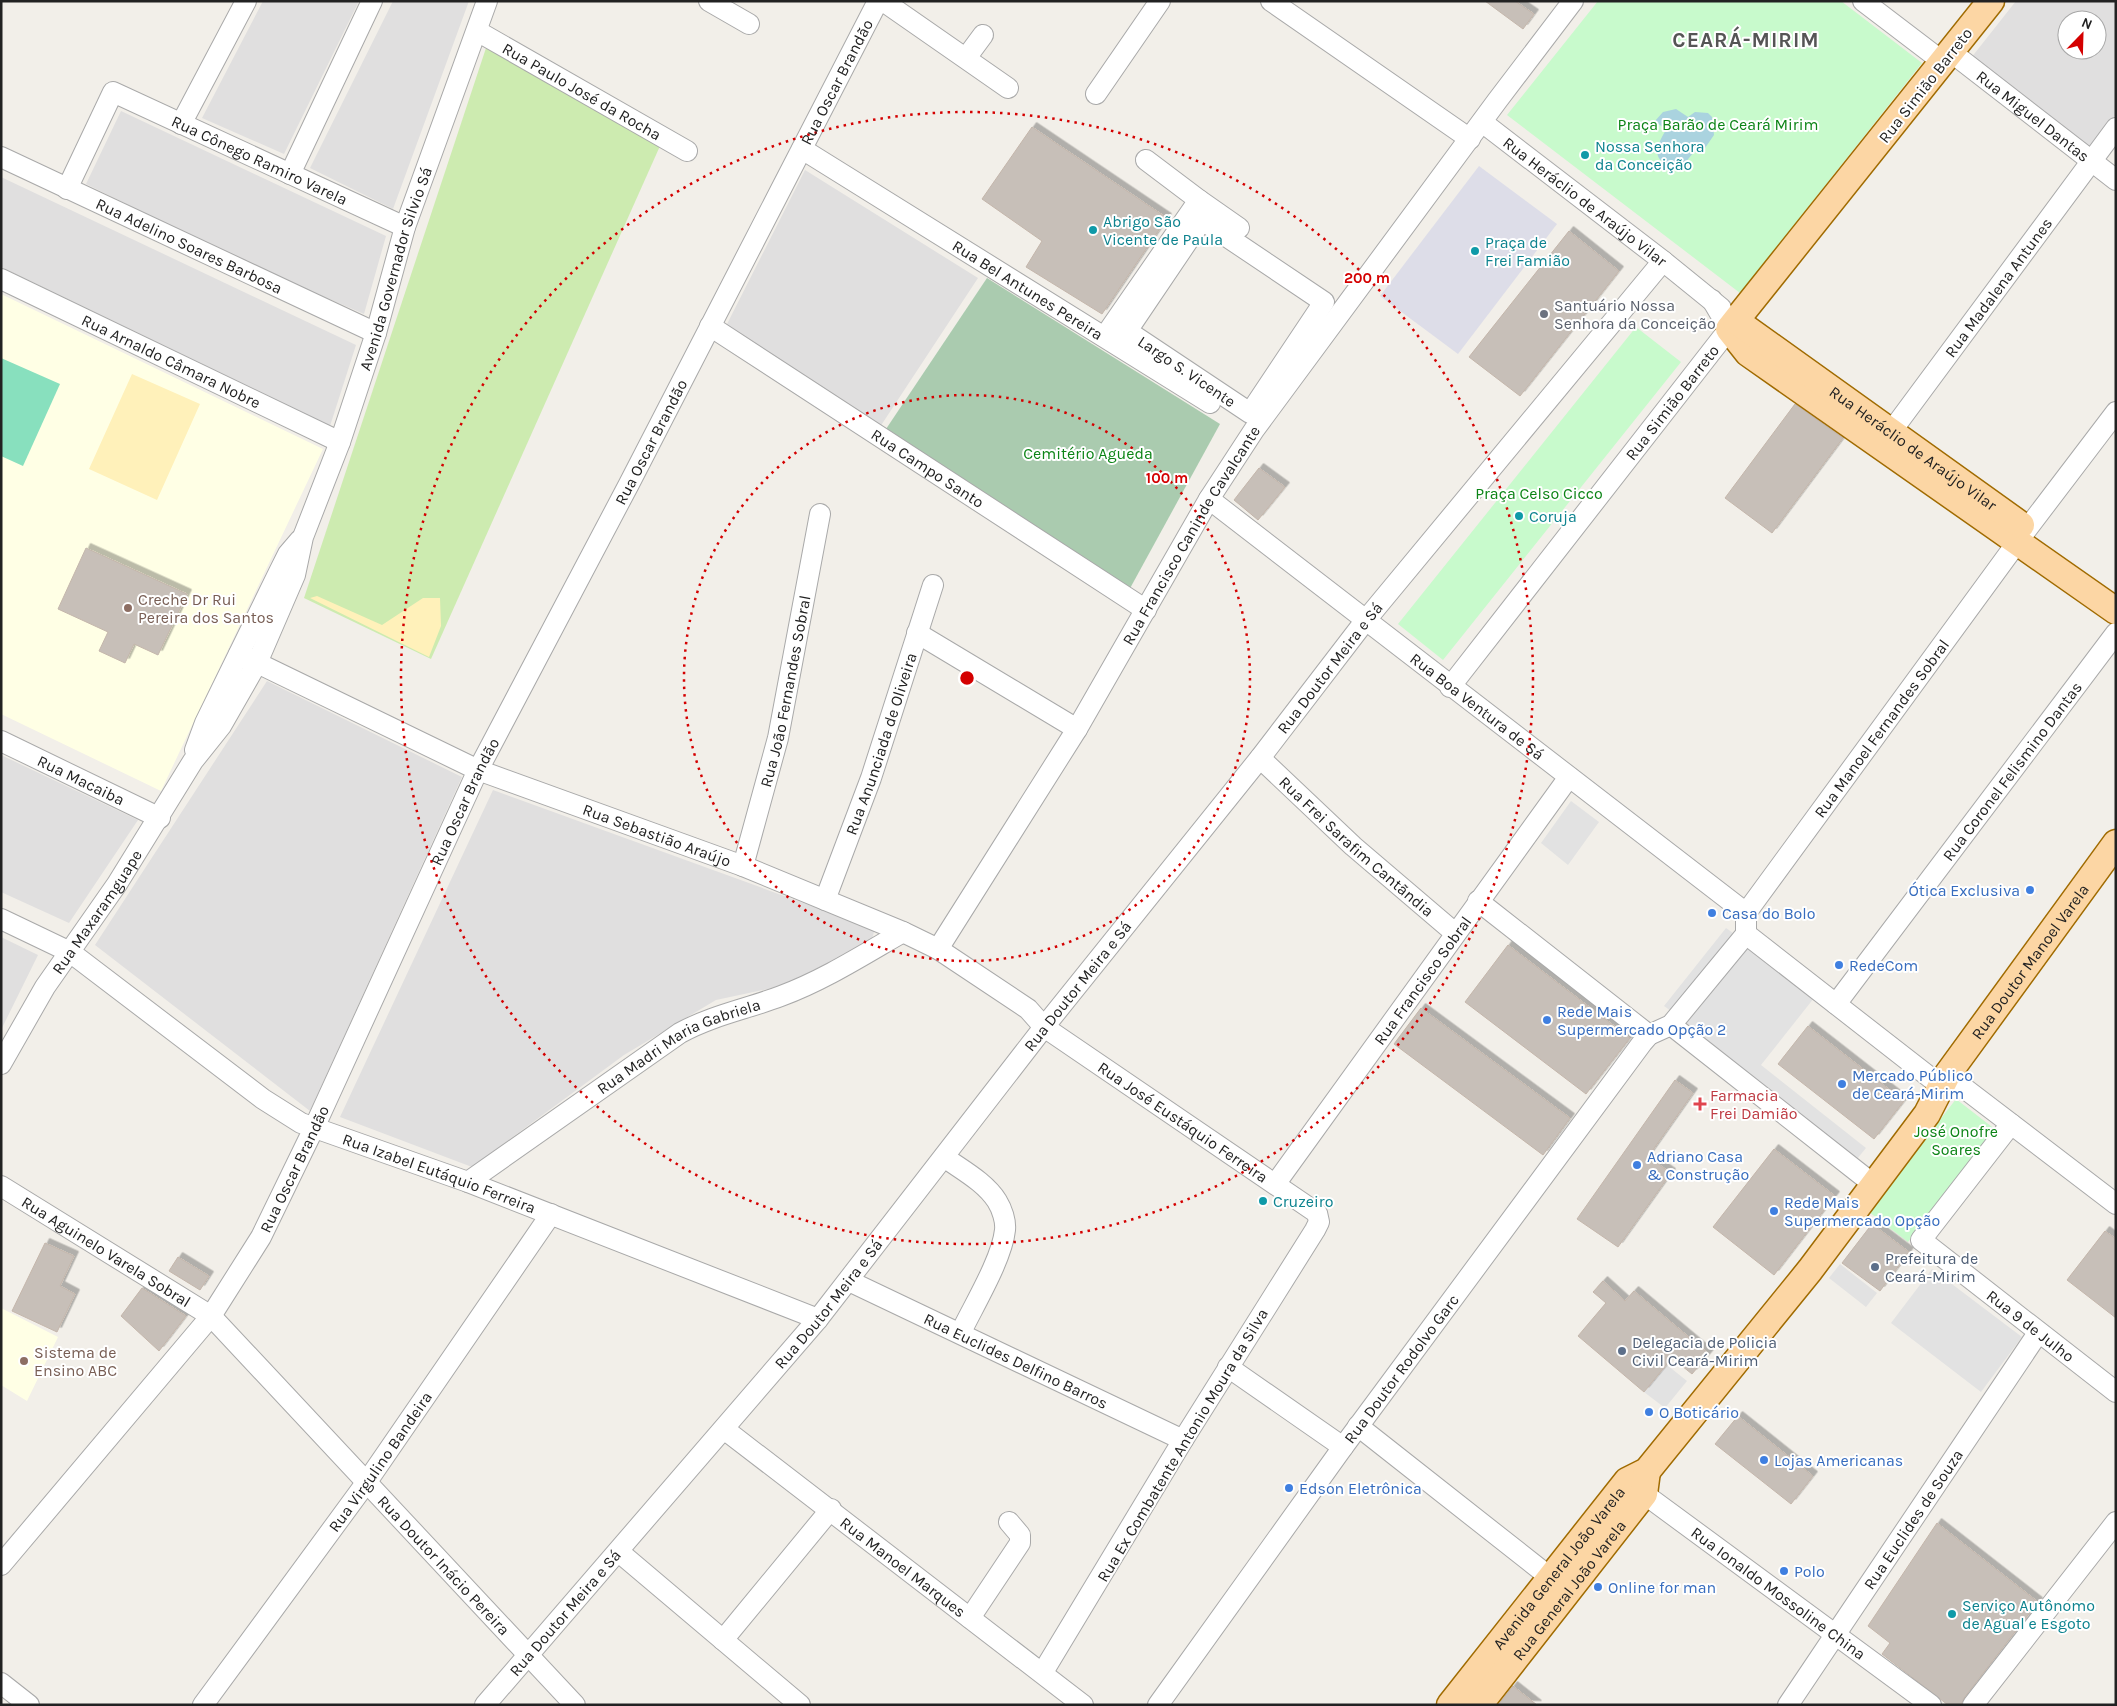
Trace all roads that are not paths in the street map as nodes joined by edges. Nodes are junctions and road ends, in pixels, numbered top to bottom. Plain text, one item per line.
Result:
1 (246, 1) edge
2 (372, 1) edge
3 (487, 1) edge
4 (709, 1) edge
5 (878, 1) edge
6 (883, 1) edge
7 (1160, 1) edge
8 (1271, 1) edge
9 (1574, 1) edge
10 (1863, 1) edge
11 (1990, 1) edge
12 (749, 24) dead end
13 (477, 31) junction
14 (983, 35) dead end
15 (966, 58) junction
16 (1947, 58) junction
17 (1008, 88) dead end
18 (1096, 94) dead end
19 (1482, 122) junction
20 (182, 124) junction
21 (2116, 128) edge
22 (1470, 140) junction
23 (802, 149) junction
24 (687, 151) dead end
25 (1, 157) edge
26 (1146, 160) dead end
27 (2091, 162) junction
28 (290, 174) junction
29 (2116, 180) edge
30 (67, 189) junction
31 (1199, 200) junction
32 (1202, 220) joint
33 (405, 227) junction
34 (1663, 261) junction
35 (1, 279) edge
36 (1347, 305) junction
37 (1732, 325) junction
38 (710, 326) junction
39 (376, 332) junction
40 (1105, 336) junction
41 (2114, 417) edge
42 (1254, 430) junction
43 (1885, 439) junction
44 (340, 442) junction
45 (1209, 499) junction
46 (820, 514) dead end
47 (303, 536) junction
48 (2022, 536) junction
49 (933, 585) dead end
50 (2116, 592) edge
51 (1146, 610) junction
52 (2116, 611) edge
53 (1365, 621) junction
54 (2116, 633) edge
55 (917, 634) junction
56 (239, 654) junction
57 (257, 664) junction
58 (1450, 687) junction
59 (1077, 728) junction
60 (1, 740) edge
61 (1260, 758) junction
62 (193, 761) junction
63 (478, 770) junction
64 (1569, 777) junction
65 (160, 818) junction
66 (2116, 843) edge
67 (743, 866) junction
68 (825, 900) junction
69 (1478, 901) junction
70 (1746, 913) junction
71 (1, 919) edge
72 (903, 932) junction
73 (1455, 933) junction
74 (1746, 934) junction
75 (938, 949) junction
76 (70, 952) junction
77 (1836, 1004) junction
78 (1671, 1025) junction
79 (1044, 1027) junction
80 (1649, 1035) junction
81 (1, 1064) edge
82 (1944, 1080) junction
83 (2011, 1124) junction
84 (314, 1128) junction
85 (944, 1157) junction
86 (468, 1182) junction
87 (1276, 1183) junction
88 (1873, 1184) junction
89 (1, 1186) edge
90 (2116, 1204) edge
91 (551, 1214) junction
92 (1319, 1218) joint
93 (849, 1281) junction
94 (211, 1316) junction
95 (818, 1319) junction
96 (961, 1332) junction
97 (2038, 1333) junction
98 (1228, 1367) junction
99 (2116, 1392) edge
100 (1358, 1426) junction
101 (724, 1429) junction
102 (1182, 1440) junction
103 (1342, 1447) junction
104 (1639, 1482) junction
105 (366, 1483) junction
106 (831, 1509) junction
107 (1009, 1522) dead end
108 (2116, 1522) edge
109 (619, 1552) junction
110 (1, 1565) edge
111 (1551, 1578) junction
112 (970, 1618) junction
113 (1834, 1634) junction
114 (723, 1640) junction
115 (526, 1655) junction
116 (1042, 1672) junction
117 (1, 1683) edge
118 (29, 1705) edge
119 (203, 1705) edge
120 (485, 1705) edge
121 (575, 1705) edge
122 (800, 1705) edge
123 (1083, 1705) edge
124 (1158, 1705) edge
125 (1450, 1705) edge
126 (1479, 1705) edge
127 (1788, 1705) edge
128 (1931, 1705) edge
129 (1973, 1705) edge

1 - 20 street
2 - 28 street
3 - 13 street, Avenida Governador Silvio Sá
4 - 12 street
5 - 23 street, Rua Oscar Brandão
6 - 15 street
7 - 18 street
8 - 22 street
9 - 19 street, Rua Francisco Caninde Cavalcante
10 - 16 street, Rua Miguel Dantas
11 - 16 main road, Rua Simião Barreto
13 - 24 street, Rua Paulo José da Rocha
13 - 33 street, Avenida Governador Silvio Sá
14 - 15 street
15 - 17 street
16 - 27 street, Rua Miguel Dantas
16 - 37 main road, Rua Simião Barreto
19 - 22 street, Rua Francisco Caninde Cavalcante
19 - 34 street, Rua Heráclio de Araújo Vilar
20 - 28 street, Rua Cônego Ramiro Varela
20 - 30 street, Rua Cônego Ramiro Varela
21 - 27 street, Rua Madalena Antunes
22 - 36 street, Rua Francisco Caninde Cavalcante
23 - 38 street, Rua Oscar Brandão
23 - 40 street, Rua Bel Antunes Pereira
25 - 30 street, Rua Adelino Soares Barbosa
26 - 31 street
27 - 29 street, Rua Miguel Dantas
27 - 43 street, Rua Madalena Antunes
28 - 33 street, Rua Cônego Ramiro Varela
30 - 39 street, Rua Adelino Soares Barbosa
31 - 36 street
31 - 40 street
32 - 32 street, Largo S. Vicente
33 - 39 street, Avenida Governador Silvio Sá
34 - 37 street, Rua Heráclio de Araújo Vilar
34 - 53 street, Rua Doutor Meira e Sá
35 - 44 street, Rua Arnaldo Câmara Nobre
36 - 42 street, Rua Francisco Caninde Cavalcante
37 - 43 main road, Rua Heráclio de Araújo Vilar
37 - 58 street, Rua Simião Barreto
38 - 51 street, Rua Campo Santo
38 - 63 street, Rua Oscar Brandão
39 - 44 street, Avenida Governador Silvio Sá
40 - 42 street, Rua Bel Antunes Pereira
41 - 48 street, Rua Manoel Fernandes Sobral
42 - 45 street, Rua Francisco Caninde Cavalcante
43 - 48 main road, Rua Heráclio de Araújo Vilar
44 - 47 street, Avenida Governador Silvio Sá
45 - 51 street, Rua Francisco Caninde Cavalcante
45 - 53 street, Rua Boa Ventura de Sá
46 - 67 street, Rua João Fernandes Sobral
47 - 56 street, Avenida Governador Silvio Sá
47 - 57 street, Avenida Governador Silvio Sá
48 - 50 main road
48 - 52 main road
48 - 70 street, Rua Manoel Fernandes Sobral
49 - 55 street, Rua Anunciada de Oliveira
51 - 59 street, Rua Francisco Caninde Cavalcante
53 - 58 street, Rua Boa Ventura de Sá
53 - 61 street, Rua Doutor Meira e Sá
54 - 77 street, Rua Coronel Felismino Dantas
55 - 59 street
55 - 68 street, Rua Anunciada de Oliveira
56 - 57 street, Rua Sebastião Araújo
56 - 62 street, Rua Maxaramguape
57 - 62 street, Rua Maxaramguape
57 - 63 street, Rua Sebastião Araújo
58 - 64 street, Rua Boa Ventura de Sá
59 - 75 street, Rua Francisco Caninde Cavalcante
60 - 65 street, Rua Macaiba
61 - 73 street, Rua Frei Sarafim Cantãndia
61 - 79 street, Rua Doutor Meira e Sá
62 - 65 street, Rua Maxaramguape
63 - 67 street, Rua Sebastião Araújo
63 - 84 street, Rua Oscar Brandão
64 - 69 street, Rua Francisco Sobral
64 - 70 street, Rua Boa Ventura de Sá
65 - 76 street, Rua Maxaramguape
66 - 82 main road, Rua Doutor Manoel Varela
67 - 68 street, Rua Sebastião Araújo
68 - 72 street, Rua Sebastião Araújo
69 - 73 street, Rua Francisco Sobral
69 - 80 street
70 - 74 street
71 - 76 street, Rua Izabel Eutáquio Ferreira
72 - 75 street, Rua Sebastião Araújo
72 - 86 street, Rua Madri Maria Gabriela
73 - 87 street, Rua Francisco Sobral
74 - 77 street
74 - 78 street
75 - 79 street, Rua Sebastião Araújo
76 - 81 street, Rua Maxaramguape
76 - 84 street, Rua Izabel Eutáquio Ferreira
77 - 82 street
78 - 80 street
78 - 88 street
79 - 85 street, Rua Doutor Meira e Sá
79 - 87 street, Rua José Eustáquio Ferreira
80 - 100 street, Rua Doutor Rodolvo Garc
82 - 83 street
82 - 88 main road, Avenida General João Varela
83 - 90 street
83 - 97 street, Rua 9 de Julho
84 - 86 street, Rua Izabel Eutáquio Ferreira
84 - 94 street, Rua Oscar Brandão
85 - 93 street, Rua Doutor Meira e Sá
85 - 96 street
86 - 91 street, Rua Izabel Eutáquio Ferreira
87 - 92 street, Rua José Eustáquio Ferreira
88 - 104 main road, Avenida General João Varela
89 - 94 street, Rua Aguinelo Varela Sobral
91 - 95 street, Rua Izabel Eutáquio Ferreira
91 - 105 street, Rua Virgulino Bandeira
92 - 98 street, Rua Ex Combatente Antonio Moura da Silva
93 - 95 street, Rua Doutor Meira e Sá
93 - 96 street, Rua Euclides Delfino Barros
94 - 105 street, Rua Doutor Inácio Pereira
94 - 110 street, Rua Oscar Brandão
95 - 101 street, Rua Doutor Meira e Sá
96 - 102 street, Rua Euclides Delfino Barros
97 - 99 street, Rua 9 de Julho
97 - 113 street, Rua Euclides de Souza
98 - 102 street, Rua Ex Combatente Antonio Moura da Silva
98 - 103 street
100 - 103 street, Rua Doutor Rodolvo Garc
100 - 111 street
101 - 106 street, Rua Manoel Marques
101 - 109 street, Rua Doutor Meira e Sá
102 - 116 street, Rua Ex Combatente Antonio Moura da Silva
103 - 124 street, Rua Doutor Rodolvo Garc
104 - 111 main road, Avenida General João Varela
104 - 113 street, Rua Ionaldo Mossoline China
104 - 126 main road, Rua General João Varela
105 - 115 street, Rua Doutor Inácio Pereira
105 - 119 street, Rua Virgulino Bandeira
106 - 112 street, Rua Manoel Marques
106 - 114 street
107 - 112 street
108 - 129 street
109 - 114 street
109 - 115 street, Rua Doutor Meira e Sá
111 - 125 main road, Avenida General João Varela
112 - 116 street, Rua Manoel Marques
113 - 127 street, Rua Euclides de Souza
113 - 128 street, Rua Ionaldo Mossoline China
114 - 122 street
115 - 120 street, Rua Doutor Meira e Sá
115 - 121 street, Rua Doutor Inácio Pereira
116 - 123 street, Rua Manoel Marques
117 - 118 street

